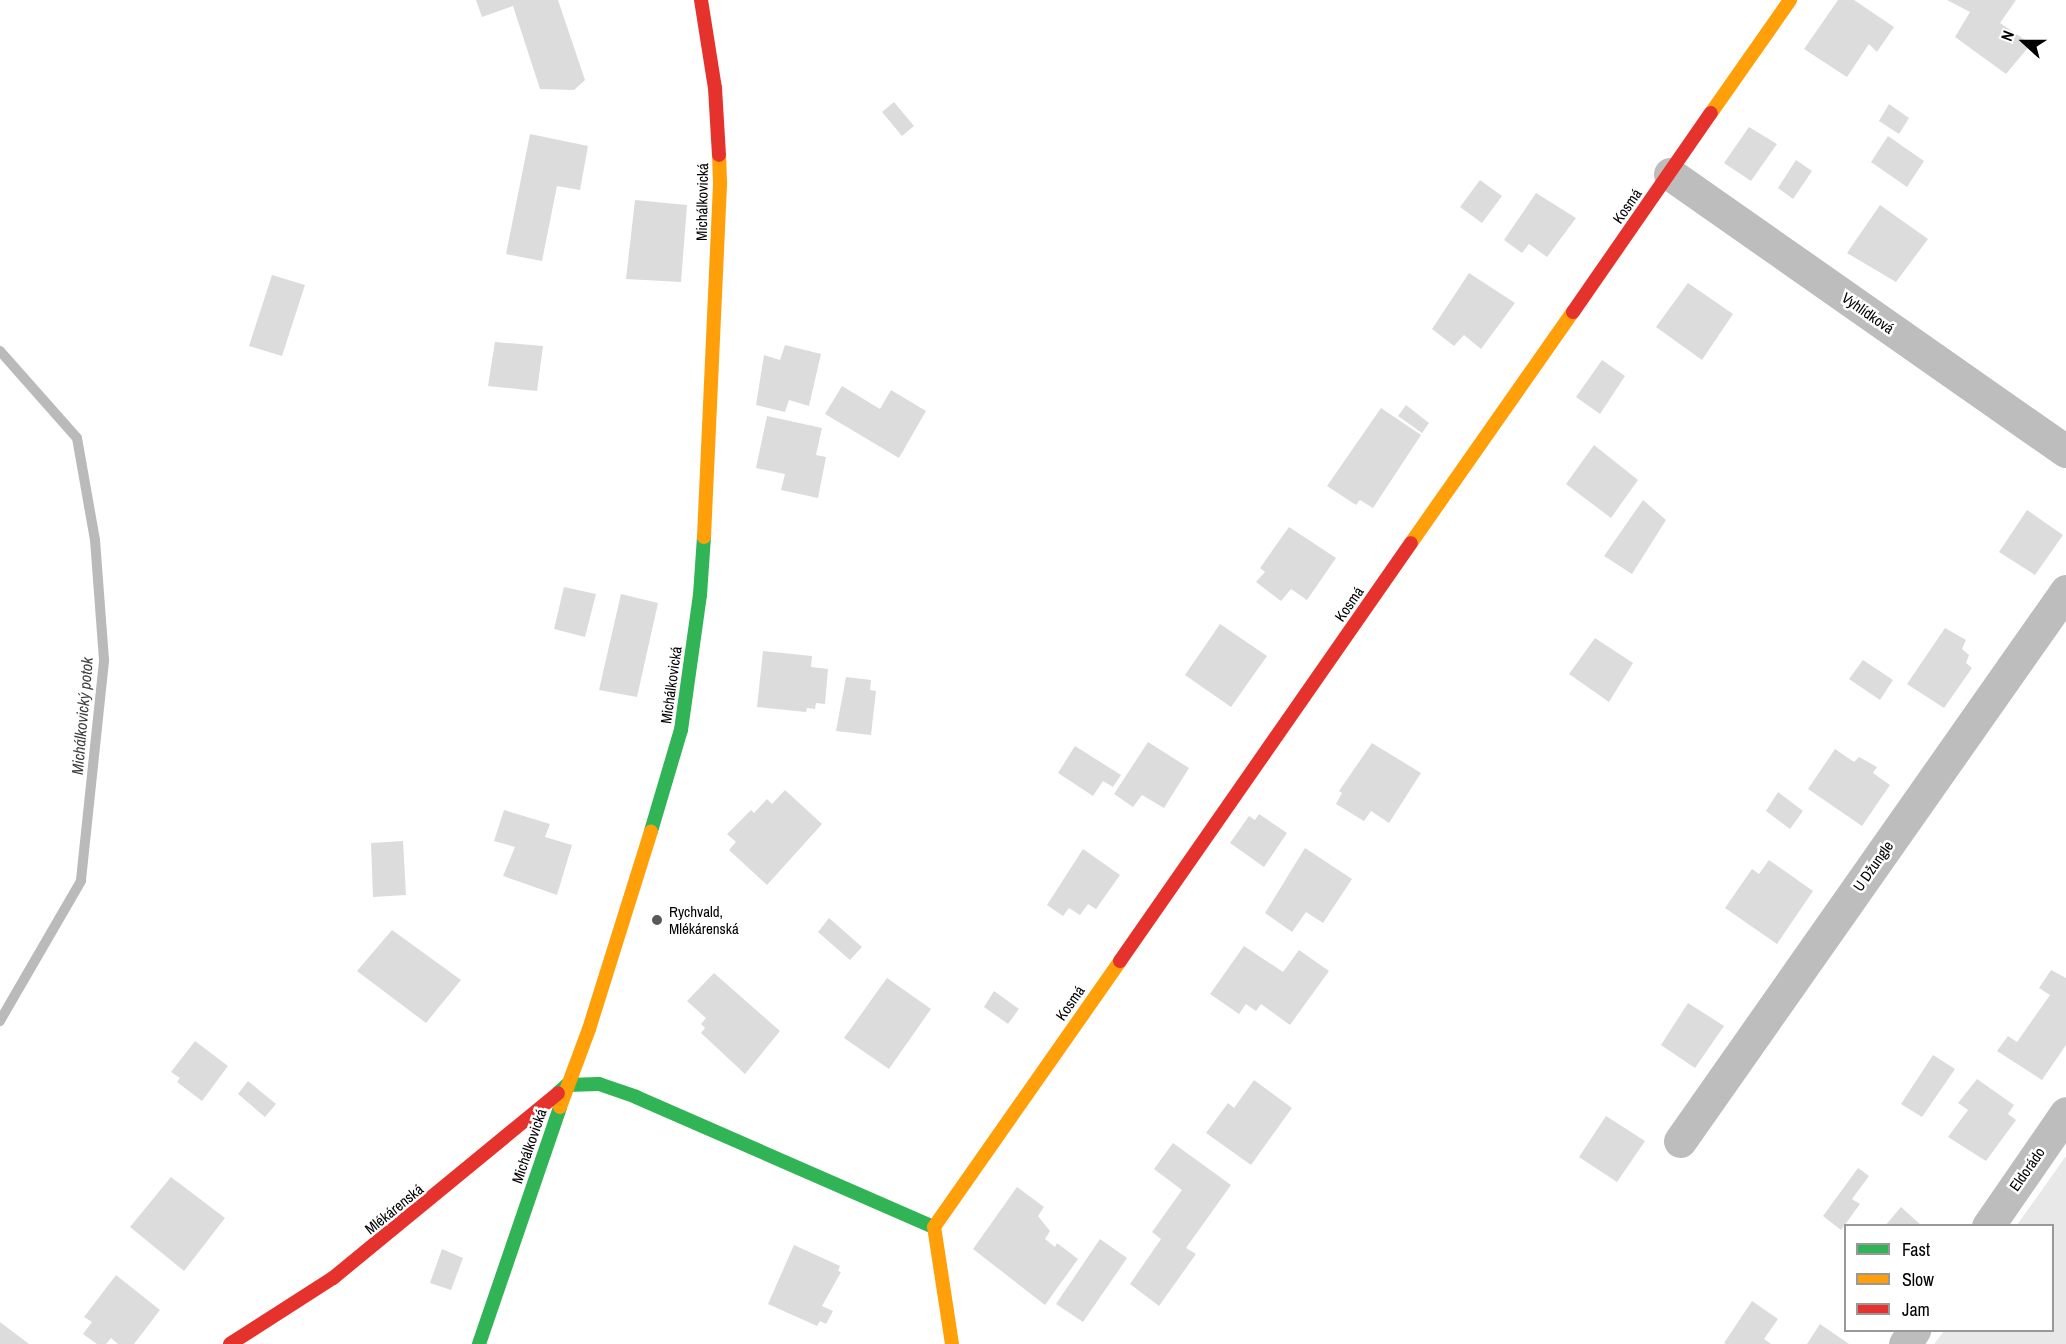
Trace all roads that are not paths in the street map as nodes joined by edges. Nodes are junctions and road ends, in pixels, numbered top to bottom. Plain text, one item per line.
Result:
1 (701, 0) edge
2 (1790, 0) edge
3 (1670, 174) junction
4 (2066, 451) edge
5 (2066, 591) edge
6 (567, 1085) junction
7 (2066, 1113) edge
8 (1680, 1141) dead end
9 (1989, 1224) edge
10 (934, 1227) junction
11 (230, 1344) edge
12 (480, 1344) edge
13 (952, 1344) edge

1 - 6 street, Michálkovická
2 - 3 street, Kosmá
3 - 4 street, Vyhlídková
3 - 10 street, Kosmá
5 - 8 street, U Džungle
6 - 10 street
6 - 11 street, Mlékárenská
6 - 12 street, Michálkovická
7 - 9 street, Eldorádo
10 - 13 street

